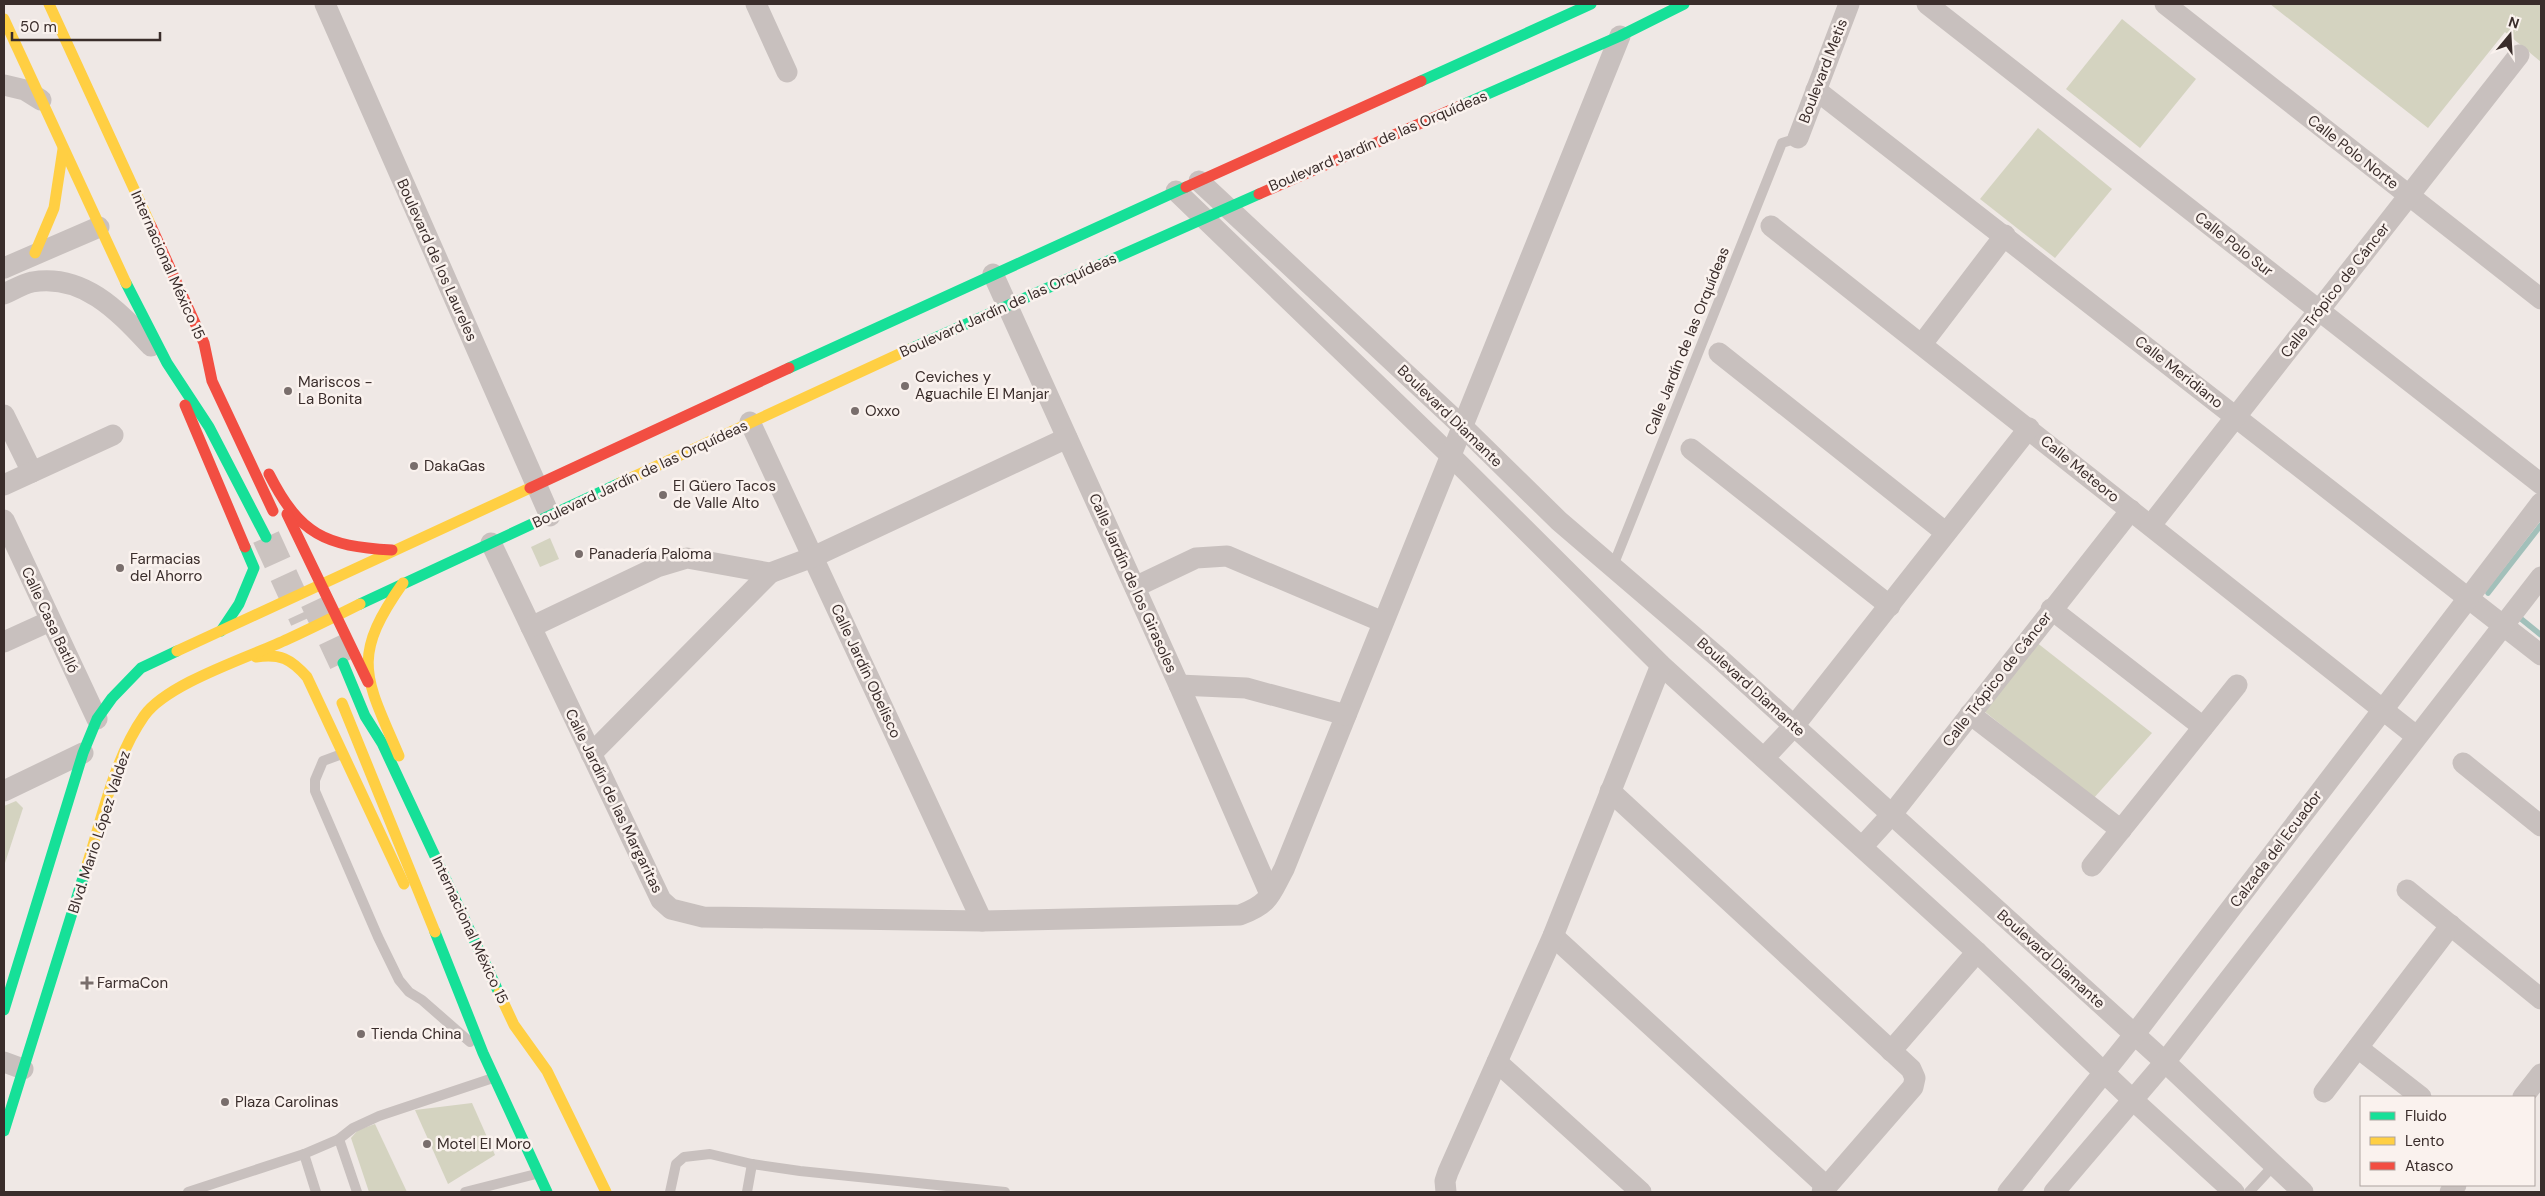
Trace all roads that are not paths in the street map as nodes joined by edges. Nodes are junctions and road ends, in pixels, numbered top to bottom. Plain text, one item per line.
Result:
1 (50, 4) edge
2 (325, 4) edge
3 (756, 4) edge
4 (1591, 4) edge
5 (1684, 4) edge
6 (1849, 4) edge
7 (1926, 4) edge
8 (2170, 5) edge
9 (4, 20) edge
10 (1620, 36) junction
11 (2519, 55) dead end
12 (787, 72) dead end
13 (4, 85) edge
14 (1816, 90) junction
15 (41, 100) junction
16 (1798, 138) joint
17 (63, 147) junction
18 (1199, 181) junction
19 (1176, 192) junction
20 (2409, 196) junction
21 (1228, 206) junction
22 (1204, 217) junction
23 (1771, 226) dead end
24 (99, 227) junction
25 (2005, 235) junction
26 (35, 253) junction
27 (4, 268) edge
28 (993, 274) junction
29 (4, 294) edge
30 (2541, 299) edge
31 (1008, 304) junction
32 (2319, 310) junction
33 (204, 343) junction
34 (1922, 344) junction
35 (1719, 354) dead end
36 (167, 362) junction
37 (4, 415) edge
38 (2236, 417) junction
39 (750, 422) junction
40 (1463, 427) junction
41 (2029, 428) junction
42 (113, 435) dead end
43 (1068, 438) junction
44 (1691, 449) dead end
45 (1450, 455) junction
46 (32, 472) junction
47 (2541, 484) edge
48 (4, 485) edge
49 (536, 486) junction
50 (281, 502) junction
51 (2541, 503) edge
52 (2131, 510) junction
53 (550, 516) junction
54 (4, 520) edge
55 (277, 520) dead end
56 (2151, 525) junction
57 (1945, 532) junction
58 (266, 537) tunnel mouth
59 (491, 543) junction
60 (396, 550) junction
61 (813, 557) junction
62 (1613, 566) junction
63 (254, 568) junction
64 (770, 573) junction
65 (2541, 576) edge
66 (403, 583) junction
67 (261, 584) dead end
68 (320, 584) junction
69 (1135, 587) junction
70 (2467, 597) junction
71 (1890, 606) junction
72 (2051, 609) junction
73 (336, 616) junction
74 (50, 621) junction
75 (1383, 622) junction
76 (2503, 626) junction
77 (531, 627) junction
78 (221, 631) junction
79 (286, 635) junction
80 (4, 642) edge
81 (2541, 655) edge
82 (240, 660) junction
83 (343, 663) tunnel mouth
84 (1661, 664) junction
85 (307, 677) junction
86 (369, 684) junction
87 (2237, 684) dead end
88 (1179, 685) junction
89 (338, 694) dead end
90 (2382, 709) junction
91 (1970, 714) junction
92 (1346, 715) junction
93 (96, 719) junction
94 (1794, 726) junction
95 (2203, 727) junction
96 (2416, 736) junction
97 (83, 753) junction
98 (343, 754) junction
99 (591, 754) junction
100 (1764, 758) junction
101 (2463, 763) dead end
102 (4, 791) edge
103 (1610, 791) junction
104 (1892, 814) junction
105 (2541, 826) edge
106 (2121, 830) junction
107 (1862, 847) junction
108 (2092, 866) dead end
109 (2407, 890) dead end
110 (1270, 894) junction
111 (982, 921) junction
112 (2451, 925) junction
113 (1553, 936) junction
114 (1977, 952) junction
115 (2541, 999) edge
116 (4, 1010) edge
117 (508, 1012) junction
118 (2134, 1035) junction
119 (2358, 1048) junction
120 (1891, 1051) junction
121 (483, 1053) junction
122 (1497, 1062) junction
123 (2165, 1062) junction
124 (13, 1066) edge
125 (2104, 1073) junction
126 (2541, 1074) edge
127 (494, 1078) junction
128 (2324, 1092) dead end
129 (2420, 1096) edge
130 (2524, 1096) edge
131 (2134, 1101) junction
132 (4, 1131) edge
133 (338, 1139) junction
134 (304, 1154) junction
135 (752, 1164) junction
136 (2275, 1164) junction
137 (538, 1174) junction
138 (1824, 1190) edge
139 (188, 1192) edge
140 (316, 1192) edge
141 (357, 1192) edge
142 (465, 1192) edge
143 (547, 1192) edge
144 (606, 1192) edge
145 (670, 1192) edge
146 (747, 1192) edge
147 (1005, 1192) edge
148 (1446, 1192) edge
149 (1641, 1192) edge
150 (2008, 1192) edge
151 (2054, 1192) edge
152 (2234, 1192) edge
153 (2249, 1192) edge
154 (2303, 1192) edge

1 - 33 street, Internacional México 15
2 - 49 street, Boulevard de los Laureles
3 - 12 street
4 - 18 street
5 - 10 street, Boulevard Jardín de las Orquídeas
6 - 14 street, Boulevard Metis
7 - 32 street, Calle Polo Sur
8 - 20 street, Calle Polo Norte
9 - 15 street
10 - 21 street, Boulevard Jardín de las Orquídeas
10 - 40 street, Calle Jardín de las Margaritas
11 - 20 street, Calle Trópico de Cáncer
13 - 15 street
14 - 16 street, Boulevard Metis
14 - 25 street, Calle Meridiano
15 - 17 street
16 - 62 lane, Calle Jardín de las Orquídeas
17 - 24 street
17 - 26 street
18 - 19 street
18 - 21 street, Boulevard Diamante
19 - 22 street, Boulevard Diamante
19 - 28 street
20 - 30 street, Calle Polo Norte
20 - 32 street, Calle Trópico de Cáncer
21 - 22 street, Boulevard Jardín de las Orquídeas
21 - 40 street, Boulevard Diamante
22 - 31 street, Boulevard Jardín de las Orquídeas
22 - 45 street, Boulevard Diamante
23 - 34 street
24 - 26 street
24 - 36 street
25 - 34 street
25 - 38 street, Calle Meridiano
26 - 27 street
28 - 31 street, Calle Jardín de los Girasoles
28 - 49 street
29 - 36 street
31 - 39 street, Boulevard Jardín de las Orquídeas
31 - 43 street, Calle Jardín de los Girasoles
32 - 38 street, Calle Trópico de Cáncer
32 - 47 street, Calle Polo Sur
33 - 50 street
33 - 55 street, Internacional México 15
34 - 41 street
35 - 57 street
36 - 58 street
36 - 63 street
37 - 46 street
38 - 56 street, Calle Trópico de Cáncer
38 - 70 street, Calle Meridiano
39 - 53 street, Boulevard Jardín de las Orquídeas
39 - 61 street, Calle Jardín Obelisco
40 - 45 street, Calle Jardín de las Margaritas
40 - 62 street, Boulevard Diamante
41 - 52 street, Calle Meteoro
41 - 57 street, Calle Meteoro
42 - 46 street
43 - 61 street
43 - 69 street, Calle Jardín de los Girasoles
44 - 71 street
45 - 75 street, Calle Jardín de las Margaritas
45 - 84 street, Boulevard Diamante
46 - 48 street
49 - 53 street, Boulevard de los Laureles
49 - 60 street
50 - 60 street
50 - 68 street
51 - 70 street, Calzada del Ecuador
52 - 56 street, Calle Meteoro
52 - 72 street, Calle Trópico de Cáncer
53 - 59 street, Boulevard Jardín de las Orquídeas
54 - 74 street, Calle Casa Batlló
56 - 90 street, Calle Meteoro
57 - 71 street, Calle Meteoro
59 - 66 street, Boulevard Jardín de las Orquídeas
59 - 77 street, Calle Jardín de las Margaritas
60 - 68 street
61 - 64 street
61 - 111 street, Calle Jardín Obelisco
62 - 94 street, Boulevard Diamante
63 - 67 street
63 - 78 street
64 - 77 street
64 - 99 street
65 - 76 street
66 - 73 street, Boulevard Jardín de las Orquídeas
66 - 86 street
68 - 73 street
68 - 78 street
69 - 75 street
69 - 88 street, Calle Jardín de los Girasoles
70 - 76 street, Calle Meridiano
70 - 90 street, Calzada del Ecuador
71 - 94 street, Calle Meteoro
72 - 91 street, Calle Trópico de Cáncer
72 - 95 street
73 - 79 street, Blvd. Mario López Valdez
73 - 86 street
74 - 80 street
74 - 93 street, Calle Casa Batlló
75 - 92 street, Calle Jardín de las Margaritas
76 - 81 street, Calle Meridiano
76 - 96 street
77 - 99 street, Calle Jardín de las Margaritas
78 - 93 street
79 - 82 street, Blvd. Mario López Valdez
79 - 85 street
82 - 85 street
82 - 124 street, Blvd. Mario López Valdez
83 - 117 street, Internacional México 15
84 - 100 street, Boulevard Diamante
84 - 103 street
85 - 98 street
86 - 117 street
87 - 95 street
88 - 92 street
88 - 110 street, Calle Jardín de los Girasoles
89 - 121 street, Internacional México 15
90 - 96 street, Calle Meteoro
90 - 118 street, Calzada del Ecuador
91 - 104 street, Calle Trópico de Cáncer
91 - 106 street
92 - 110 street, Calle Jardín de las Margaritas
93 - 97 street
94 - 100 street, Calle Meteoro
94 - 104 street, Boulevard Diamante
95 - 106 street
96 - 123 street
97 - 102 street
97 - 116 street
98 - 121 street
98 - 121 lane
99 - 111 street, Calle Jardín de las Margaritas
100 - 107 street, Boulevard Diamante
101 - 105 street
103 - 113 street
103 - 120 street
104 - 107 street, Calle Trópico de Cáncer
104 - 118 street, Boulevard Diamante
106 - 108 street
107 - 114 street, Boulevard Diamante
109 - 112 street
110 - 111 street, Calle Jardín de las Margaritas
112 - 115 street
112 - 119 street
113 - 122 street
113 - 138 street
114 - 120 street
114 - 125 street, Boulevard Diamante
117 - 144 street, Internacional México 15
118 - 123 street, Boulevard Diamante
118 - 125 street, Calzada del Ecuador
119 - 128 street
119 - 129 street
120 - 138 street
121 - 127 street, Internacional México 15
122 - 148 street
122 - 149 street
123 - 131 street
123 - 136 street, Boulevard Diamante
124 - 132 street, Blvd. Mario López Valdez
125 - 131 street, Boulevard Diamante
125 - 150 street, Calzada del Ecuador
126 - 130 street
127 - 133 lane
127 - 137 street, Internacional México 15
131 - 151 street
131 - 152 street, Boulevard Diamante
133 - 134 lane
133 - 141 lane
134 - 139 lane
134 - 140 lane
135 - 145 lane
135 - 146 lane
135 - 147 lane
136 - 153 lane
136 - 154 street, Boulevard Diamante
137 - 142 lane
137 - 143 street, Internacional México 15

